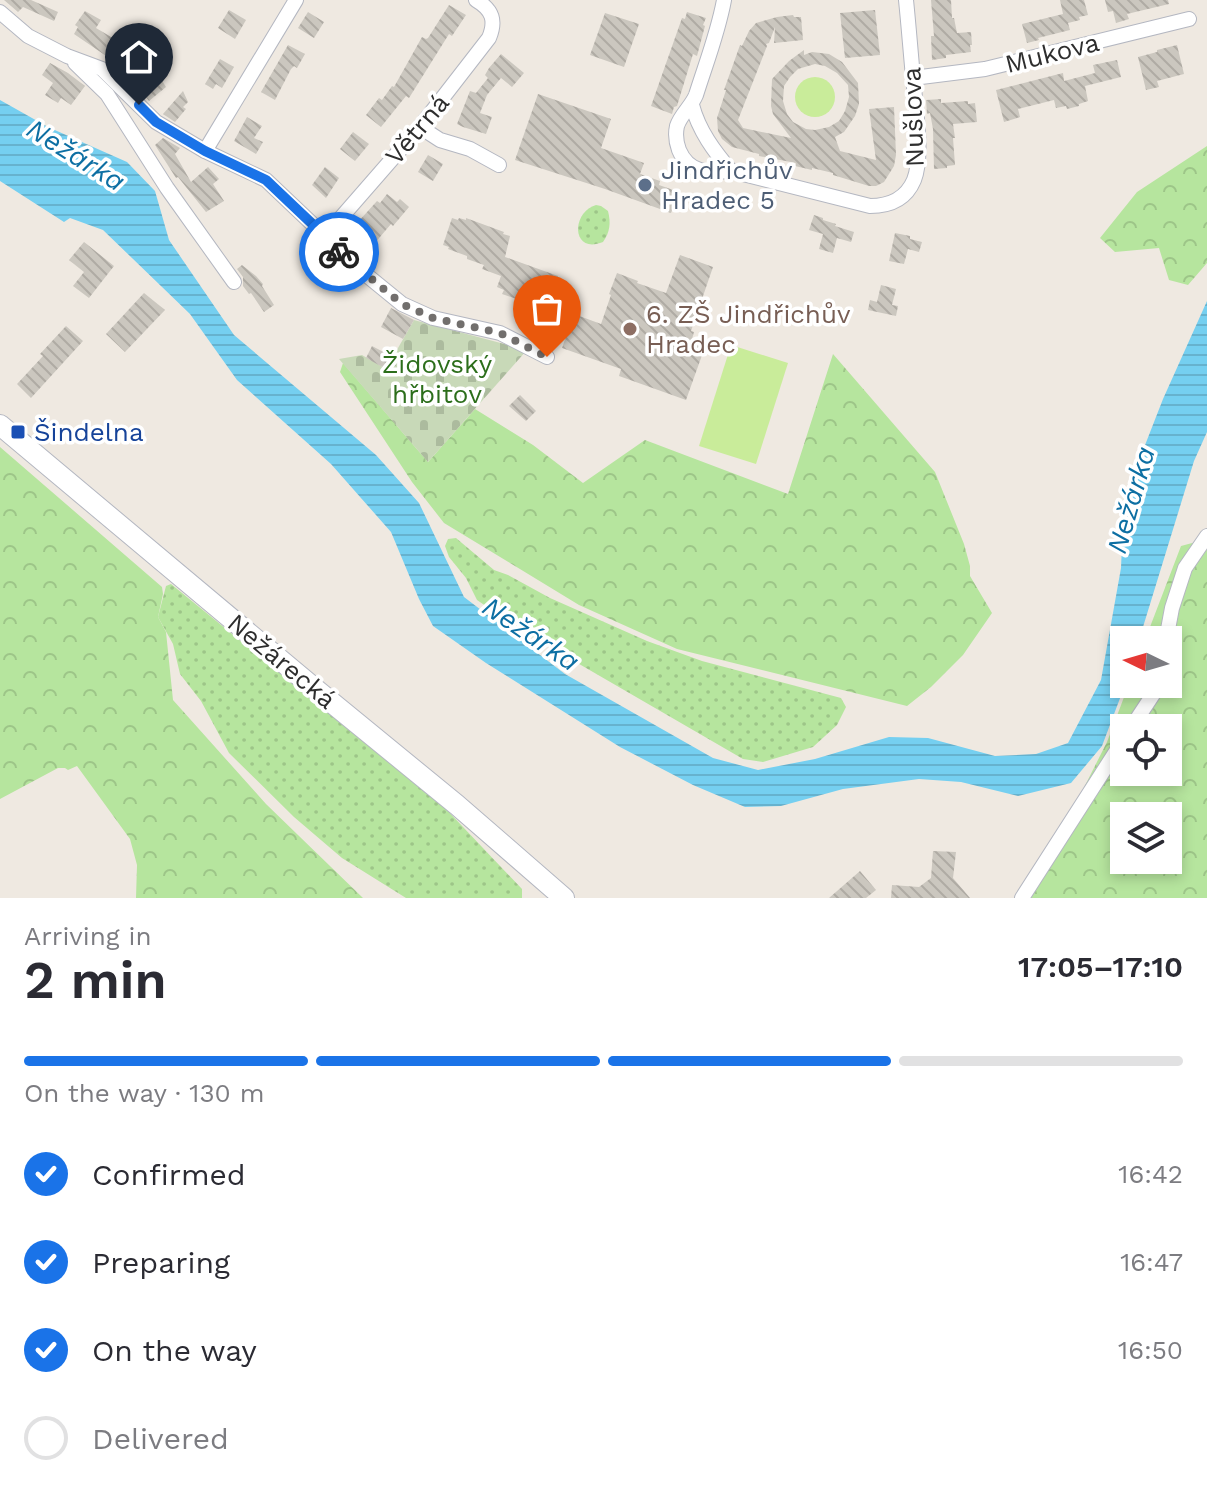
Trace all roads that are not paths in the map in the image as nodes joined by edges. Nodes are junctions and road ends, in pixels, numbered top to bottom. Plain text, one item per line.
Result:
1 (296, 0) edge
2 (476, 0) edge
3 (724, 0) edge
4 (906, 0) edge
5 (0, 12) edge
6 (1189, 19) dead end
7 (67, 56) junction
8 (913, 78) junction
9 (692, 105) junction
10 (420, 127) junction
11 (205, 151) junction
12 (499, 165) dead end
13 (731, 171) junction
14 (325, 236) junction
15 (234, 282) dead end
16 (547, 357) dead end
17 (0, 425) edge
18 (1207, 536) edge
19 (1169, 626) edge
20 (1110, 761) edge
21 (564, 898) edge
22 (1022, 898) edge

1 - 11 street
2 - 10 street, Větrná
3 - 9 street
4 - 8 street, Nušlova
5 - 7 street
6 - 8 street, Mukova
7 - 11 street
7 - 15 street
8 - 13 street, Nušlova
9 - 13 street
9 - 13 street, Nušlova
10 - 12 street
10 - 14 street, Větrná
11 - 14 street
14 - 16 street
17 - 21 street, Nežárecká
18 - 19 street
20 - 22 street

